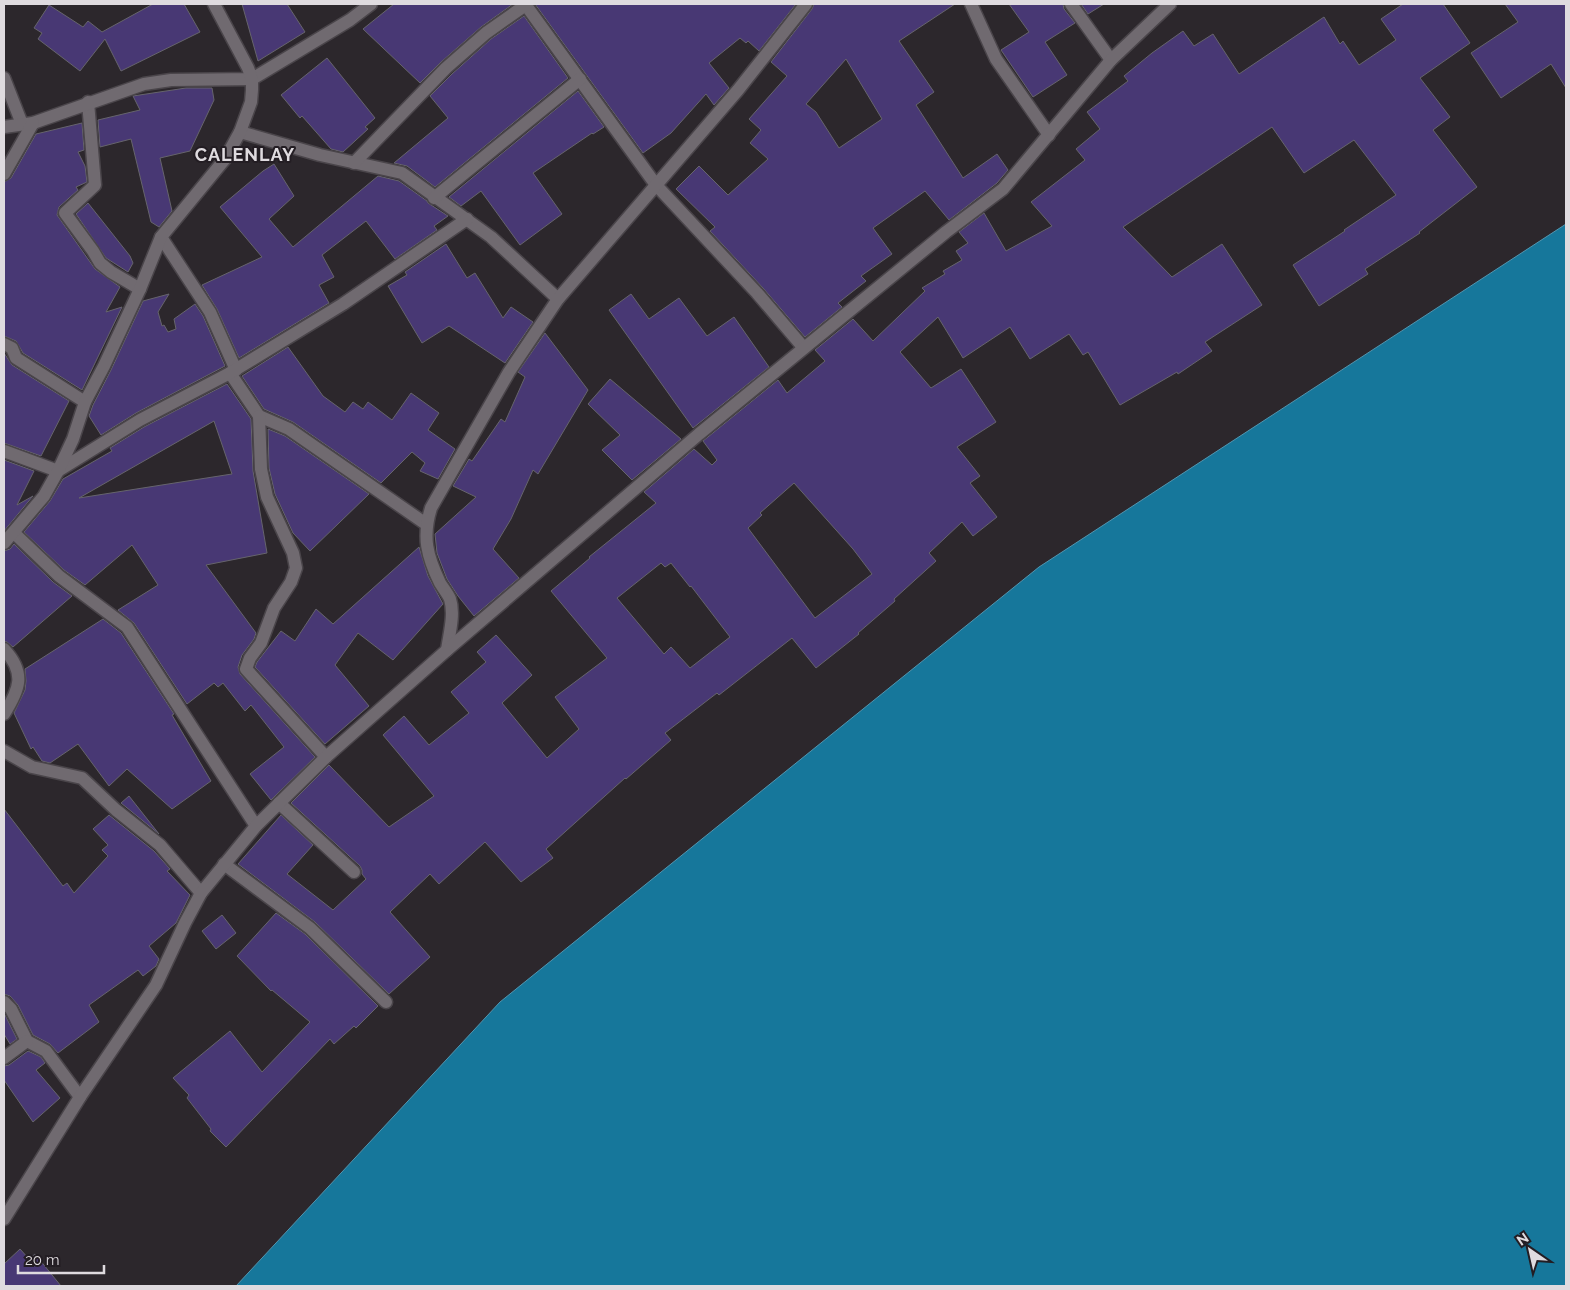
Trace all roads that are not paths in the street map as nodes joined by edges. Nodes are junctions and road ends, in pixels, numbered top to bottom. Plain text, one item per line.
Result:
1 (214, 4) edge
2 (370, 4) edge
3 (526, 4) edge
4 (806, 4) edge
5 (971, 4) edge
6 (1071, 4) edge
7 (1170, 4) edge
8 (1111, 60) junction
9 (4, 78) edge
10 (252, 79) junction
11 (580, 79) junction
12 (88, 102) junction
13 (28, 123) junction
14 (4, 127) edge
15 (240, 132) junction
16 (1049, 135) junction
17 (354, 163) junction
18 (4, 174) edge
19 (656, 185) junction
20 (434, 198) junction
21 (467, 219) junction
22 (161, 237) junction
23 (140, 289) junction
24 (558, 299) junction
25 (4, 344) edge
26 (803, 347) junction
27 (233, 371) junction
28 (85, 402) junction
29 (259, 416) junction
30 (4, 451) edge
31 (58, 471) junction
32 (426, 524) junction
33 (14, 533) junction
34 (4, 542) edge
35 (4, 650) edge
36 (447, 650) junction
37 (4, 714) edge
38 (4, 751) edge
39 (326, 757) junction
40 (279, 803) junction
41 (256, 826) junction
42 (224, 864) junction
43 (354, 872) dead end
44 (201, 893) junction
45 (4, 1002) edge
46 (386, 1002) dead end
47 (27, 1041) junction
48 (4, 1058) edge
49 (80, 1097) junction
50 (4, 1219) edge

1 - 10 street
2 - 10 street
3 - 11 street
3 - 17 street
4 - 19 street
5 - 16 street
6 - 8 street
7 - 8 street
8 - 16 street
9 - 13 street
10 - 12 street
10 - 15 street
11 - 19 street
11 - 20 street
12 - 13 street
12 - 23 street
13 - 14 street
13 - 18 street
15 - 17 street
15 - 22 street
16 - 26 street
17 - 20 street
19 - 24 street
19 - 26 street
20 - 21 street
21 - 24 street
21 - 27 street
22 - 23 street
22 - 27 street
23 - 28 street
24 - 32 street
25 - 28 street
26 - 36 street
27 - 29 street
27 - 31 street
28 - 31 street
29 - 32 street
29 - 39 street
30 - 31 street
31 - 33 street
32 - 36 street
33 - 34 street
33 - 41 street
35 - 37 street
36 - 39 street
38 - 44 street
39 - 40 street
40 - 41 street
40 - 43 street
41 - 42 street
42 - 44 street
42 - 46 street
44 - 49 street
45 - 47 street
47 - 48 street
47 - 49 street
49 - 50 street

